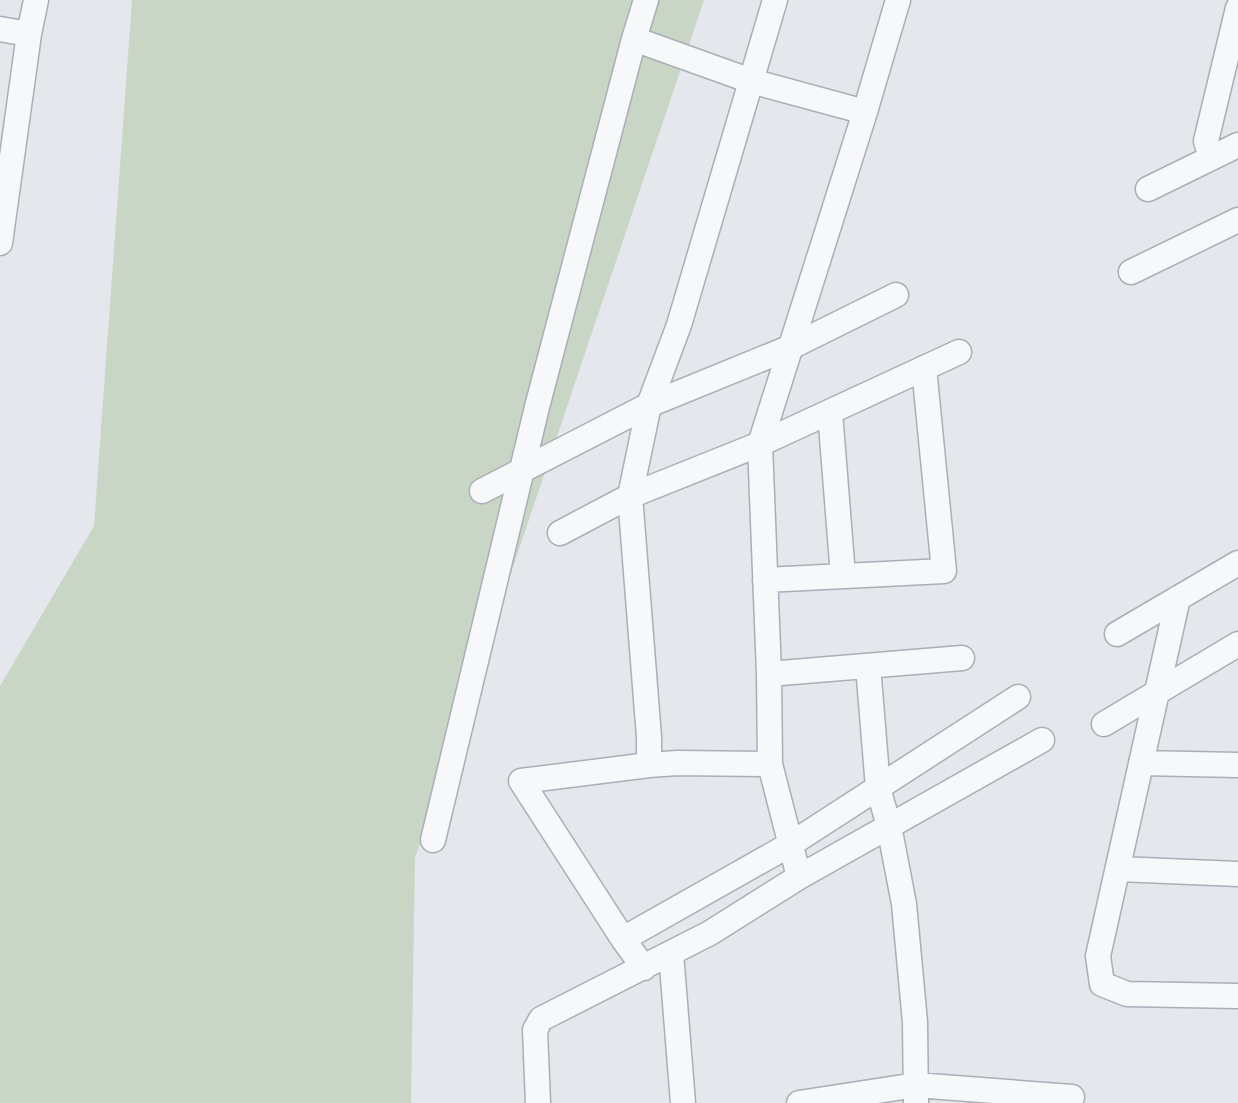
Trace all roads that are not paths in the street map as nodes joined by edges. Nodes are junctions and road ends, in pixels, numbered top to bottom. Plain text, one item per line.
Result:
1 (36, 0) edge
2 (646, 0) edge
3 (775, 0) edge
4 (898, 0) edge
5 (1238, 8) edge
6 (0, 29) edge
7 (29, 34) junction
8 (634, 39) junction
9 (751, 81) junction
10 (865, 112) junction
11 (1238, 145) edge
12 (1211, 158) junction
13 (1148, 189) dead end
14 (1238, 220) edge
15 (0, 243) edge
16 (1131, 272) dead end
17 (896, 295) dead end
18 (791, 347) junction
19 (959, 352) dead end
20 (924, 368) junction
21 (649, 405) junction
22 (830, 412) junction
23 (760, 444) junction
24 (522, 470) junction
25 (482, 491) dead end
26 (630, 496) junction
27 (560, 533) dead end
28 (1238, 563) edge
29 (843, 576) junction
30 (765, 580) junction
31 (1178, 598) junction
32 (1117, 634) dead end
33 (1238, 644) edge
34 (962, 658) dead end
35 (868, 666) junction
36 (769, 674) junction
37 (1157, 693) junction
38 (1018, 697) dead end
39 (1104, 724) dead end
40 (1042, 740) dead end
41 (1141, 763) junction
42 (770, 764) junction
43 (649, 765) junction
44 (1238, 765) edge
45 (878, 788) junction
46 (889, 826) junction
47 (433, 840) dead end
48 (791, 844) junction
49 (1118, 869) junction
50 (1238, 874) edge
51 (799, 877) junction
52 (623, 939) junction
53 (671, 953) junction
54 (644, 968) junction
55 (1238, 996) edge
56 (916, 1094) edge
57 (1072, 1097) dead end
58 (538, 1103) edge
59 (683, 1103) edge
60 (799, 1103) edge

1 - 7 street
2 - 8 street
3 - 9 street
4 - 10 street
5 - 12 street
6 - 7 street
7 - 15 street
8 - 9 street
8 - 24 street
9 - 10 street
9 - 21 street
10 - 18 street
11 - 12 street
12 - 13 street
14 - 16 street
17 - 18 street
18 - 21 street
18 - 23 street
19 - 20 street
20 - 22 street
20 - 29 street
21 - 24 street
21 - 26 street
22 - 23 street
22 - 29 street
23 - 26 street
23 - 30 street
24 - 25 street
24 - 47 street
26 - 27 street
26 - 43 street
28 - 31 street
29 - 30 street
30 - 36 street
31 - 32 street
31 - 37 street
33 - 37 street
34 - 35 street
35 - 36 street
35 - 45 street
36 - 42 street
37 - 39 street
37 - 41 street
38 - 45 street
40 - 46 street
41 - 44 street
41 - 49 street
42 - 43 street
42 - 48 street
43 - 52 street
45 - 46 street
45 - 48 street
46 - 51 street
46 - 56 street
48 - 51 street
48 - 52 street
49 - 50 street
49 - 55 street
51 - 53 street
52 - 54 street
53 - 54 street
53 - 59 street
54 - 58 street
56 - 57 street
56 - 60 street

